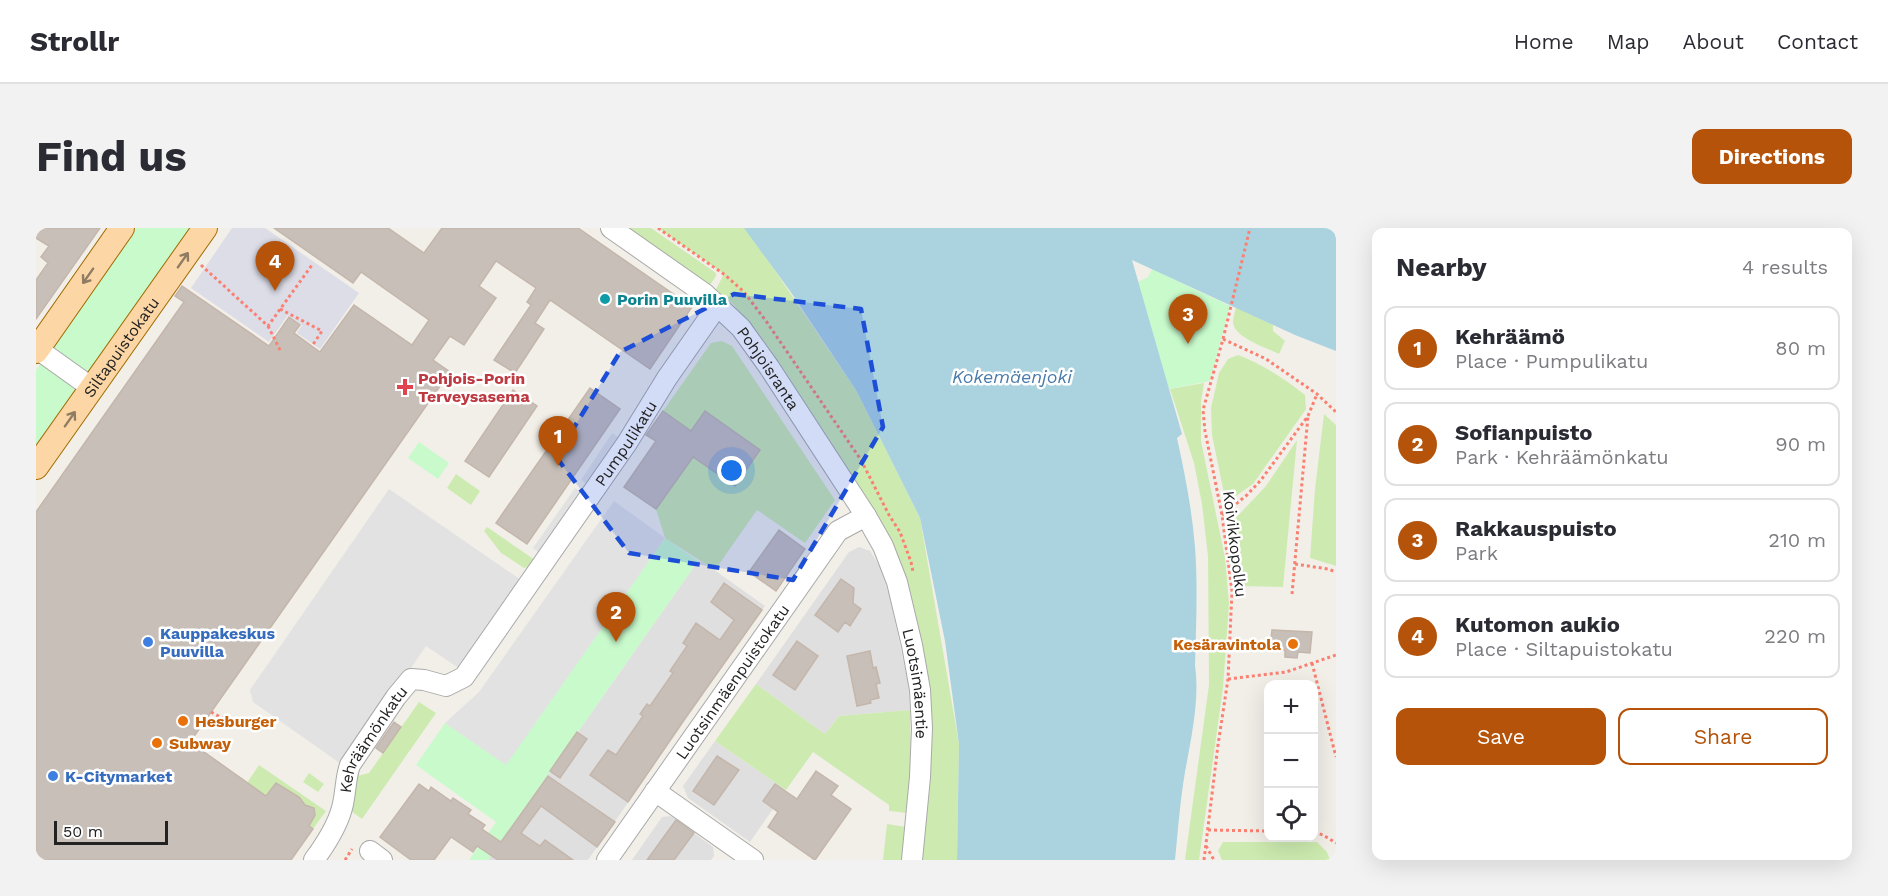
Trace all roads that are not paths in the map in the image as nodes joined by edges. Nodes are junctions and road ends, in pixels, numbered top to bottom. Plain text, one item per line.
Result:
1 (122, 228) edge
2 (206, 228) edge
3 (611, 228) edge
4 (718, 305) junction
5 (36, 349) edge
6 (92, 387) junction
7 (40, 458) edge
8 (866, 516) junction
9 (532, 582) joint
10 (655, 791) junction
11 (728, 853) edge
12 (314, 860) edge
13 (607, 860) edge
14 (753, 860) edge
15 (912, 860) edge

1 -> 5 main road
6 -> 2 main road, Siltapuistokatu
3 - 4 street, Pohjoisranta
4 - 8 street, Pohjoisranta
4 - 9 street, Pumpulikatu
5 - 6 street
7 -> 6 main road, Siltapuistokatu
8 - 10 street, Luotsinmäenpuistokatu
8 - 15 street, Luotsimäentie
9 - 12 street, Kehräämönkatu
10 - 11 street
10 - 13 street, Luotsinmäenpuistokatu
11 - 14 street

